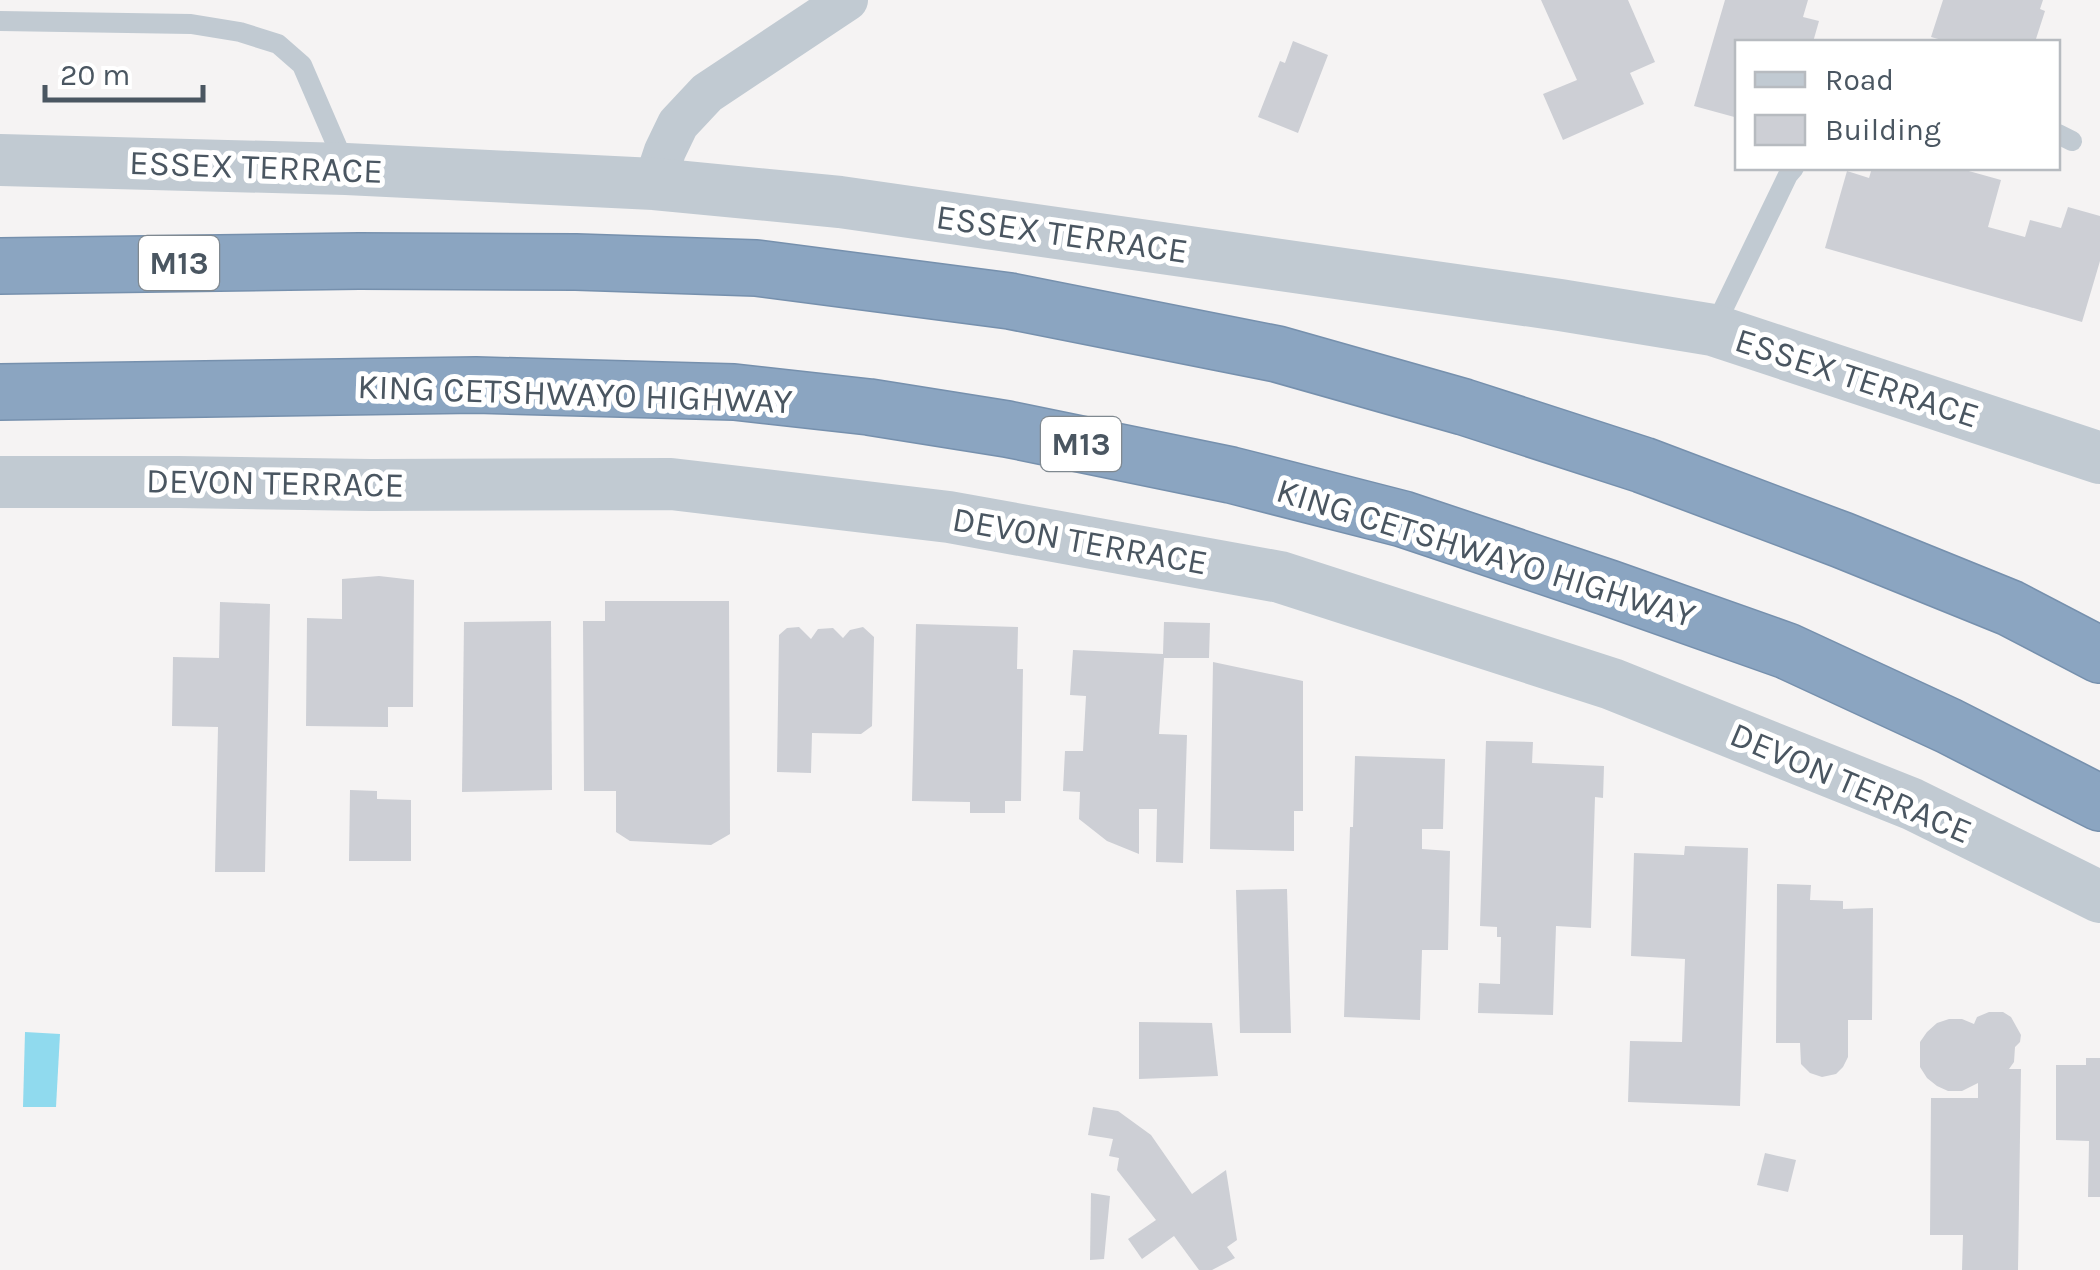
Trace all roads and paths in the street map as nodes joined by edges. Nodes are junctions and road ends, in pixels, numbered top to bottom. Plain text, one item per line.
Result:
1 (848, 0) edge
2 (0, 21) edge
3 (0, 160) edge
4 (346, 169) junction
5 (1793, 170) edge
6 (654, 184) junction
7 (0, 266) edge
8 (1713, 330) junction
9 (0, 392) edge
10 (2100, 458) edge
11 (0, 482) edge
12 (2100, 654) edge
13 (2100, 803) edge
14 (2100, 898) edge

1 - 6 street
2 - 4 lane
3 - 4 street, ESSEX TERRACE
4 - 6 street, ESSEX TERRACE
5 - 8 lane
6 - 8 street, ESSEX TERRACE
7 - 12 highway, M13
8 - 10 street, ESSEX TERRACE
9 - 13 highway, KING CETSHWAYO HIGHWAY / M13
11 - 14 street, DEVON TERRACE

